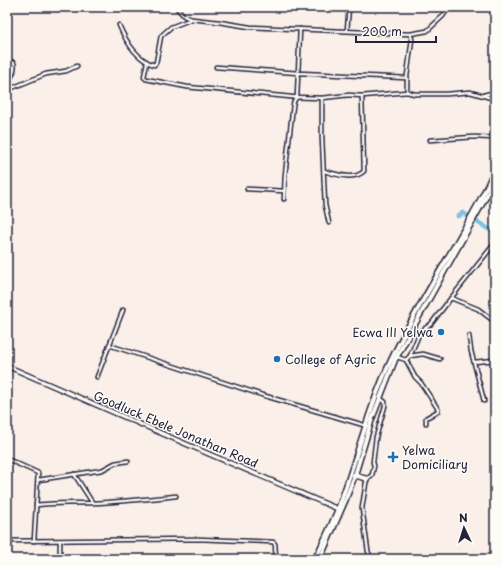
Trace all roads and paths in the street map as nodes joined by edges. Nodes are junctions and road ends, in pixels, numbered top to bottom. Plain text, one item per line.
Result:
1 (176, 7) edge
2 (349, 7) edge
3 (449, 7) edge
4 (192, 19) junction
5 (119, 25) dead end
6 (300, 29) junction
7 (348, 30) junction
8 (410, 34) junction
9 (7, 59) edge
10 (147, 62) junction
11 (77, 66) dead end
12 (216, 67) dead end
13 (299, 73) junction
14 (407, 78) junction
15 (7, 85) edge
16 (7, 90) edge
17 (407, 92) junction
18 (495, 92) edge
19 (482, 95) junction
20 (362, 96) junction
21 (297, 97) junction
22 (322, 98) junction
23 (495, 99) edge
24 (495, 138) edge
25 (430, 140) dead end
26 (495, 168) edge
27 (324, 171) junction
28 (495, 181) edge
29 (247, 189) dead end
30 (284, 191) junction
31 (284, 199) dead end
32 (474, 216) junction
33 (470, 222) junction
34 (329, 223) dead end
35 (495, 243) edge
36 (451, 298) junction
37 (123, 310) dead end
38 (495, 322) edge
39 (469, 336) dead end
40 (109, 345) junction
41 (410, 356) junction
42 (397, 357) junction
43 (440, 359) dead end
44 (406, 360) junction
45 (495, 360) edge
46 (473, 362) junction
47 (7, 366) edge
48 (97, 377) dead end
49 (380, 398) junction
50 (484, 401) dead end
51 (426, 423) dead end
52 (367, 426) junction
53 (7, 459) edge
54 (128, 461) dead end
55 (74, 474) junction
56 (352, 475) junction
57 (367, 479) junction
58 (38, 480) junction
59 (176, 496) dead end
60 (92, 503) junction
61 (36, 505) junction
62 (338, 508) junction
63 (7, 541) edge
64 (34, 541) junction
65 (60, 541) junction
66 (60, 559) edge
67 (276, 559) edge
68 (315, 559) edge
69 (320, 559) edge
70 (371, 559) edge

1 - 4 street
2 - 7 street
3 - 8 street
4 - 6 street
4 - 10 street
5 - 10 street
6 - 7 street
6 - 13 street
7 - 8 street
8 - 14 street
9 - 15 street
10 - 21 street
11 - 16 street
12 - 13 street
13 - 14 street
13 - 21 street
14 - 17 street
17 - 19 street
17 - 20 street
18 - 19 street
19 - 23 street
20 - 22 street
20 - 27 street
21 - 22 street
21 - 30 street
22 - 27 street
24 - 25 street
26 - 32 main road
27 - 34 street
28 - 32 main road
29 - 30 street
30 - 31 street
32 - 33 main road
33 - 42 main road
33 - 52 main road
35 - 36 street
36 - 38 street
36 - 41 street
37 - 40 street
39 - 46 street
40 - 48 street
40 - 52 street
41 - 43 street
41 - 44 street
42 - 44 street
42 - 49 main road
44 - 51 street
45 - 46 street
46 - 50 street
47 - 62 main road, Goodluck Ebele Jonathan Road
49 - 52 main road
49 - 57 street
52 - 56 main road
53 - 58 street
54 - 55 street
55 - 58 street
55 - 60 street
56 - 57 main road
56 - 62 main road
56 - 69 main road
57 - 70 street
58 - 61 street
59 - 60 street
60 - 61 street
61 - 64 street
62 - 68 main road
63 - 64 street
64 - 65 street
65 - 66 street
65 - 67 street

